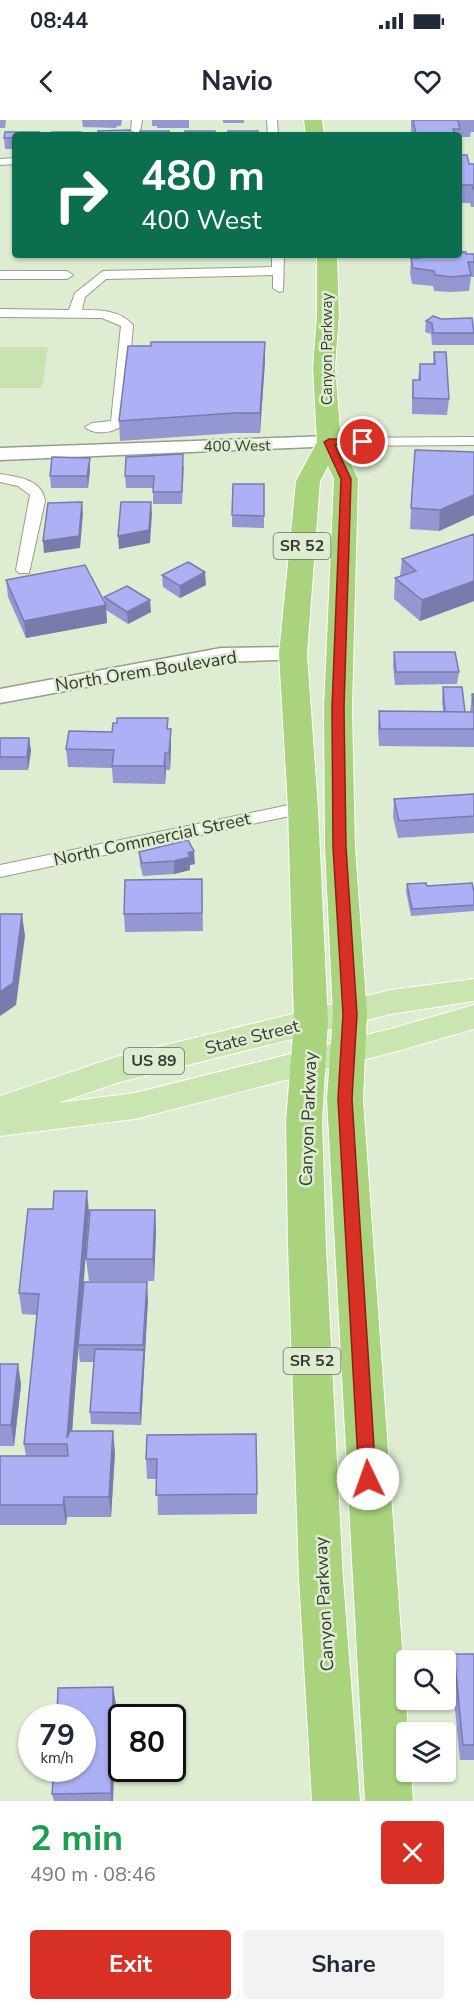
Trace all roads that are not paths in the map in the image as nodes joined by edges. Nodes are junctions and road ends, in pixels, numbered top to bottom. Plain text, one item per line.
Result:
1 (278, 258) edge
2 (327, 258) edge
3 (278, 271) junction
4 (67, 275) dead end
5 (0, 276) edge
6 (279, 288) dead end
7 (75, 312) junction
8 (0, 313) edge
9 (92, 427) dead end
10 (474, 441) edge
11 (329, 442) junction
12 (0, 454) edge
13 (0, 478) edge
14 (24, 570) dead end
15 (293, 654) junction
16 (0, 696) edge
17 (303, 808) junction
18 (0, 871) edge
19 (474, 990) edge
20 (474, 1017) edge
21 (311, 1022) junction
22 (348, 1033) junction
23 (309, 1062) junction
24 (0, 1109) edge
25 (0, 1123) edge
26 (336, 1801) edge
27 (389, 1801) edge

1 - 3 street
2 - 11 highway, Canyon Parkway / SR 52
3 - 6 street
3 - 7 street
4 - 5 street
7 - 8 street
7 - 9 street
10 - 11 street, 400 West
11 - 12 main road, 400 West
11 - 15 highway, Canyon Parkway / SR 52
11 - 22 highway, Canyon Parkway / SR 52
13 - 14 street
15 - 16 main road, North Orem Boulevard
15 - 17 highway, Canyon Parkway / SR 52
17 - 18 street, North Commercial Street
17 - 21 highway, Canyon Parkway / SR 52
19 - 22 main road, State Street / US 89
20 - 22 main road, State Street / US 89
21 - 22 main road, State Street / US 89
21 - 23 highway, Canyon Parkway / SR 52
21 - 24 main road, State Street / US 89
22 - 23 main road, State Street / US 89
22 - 27 highway, Canyon Parkway / SR 52
23 - 25 main road, State Street / US 89
23 - 26 highway, Canyon Parkway / SR 52

